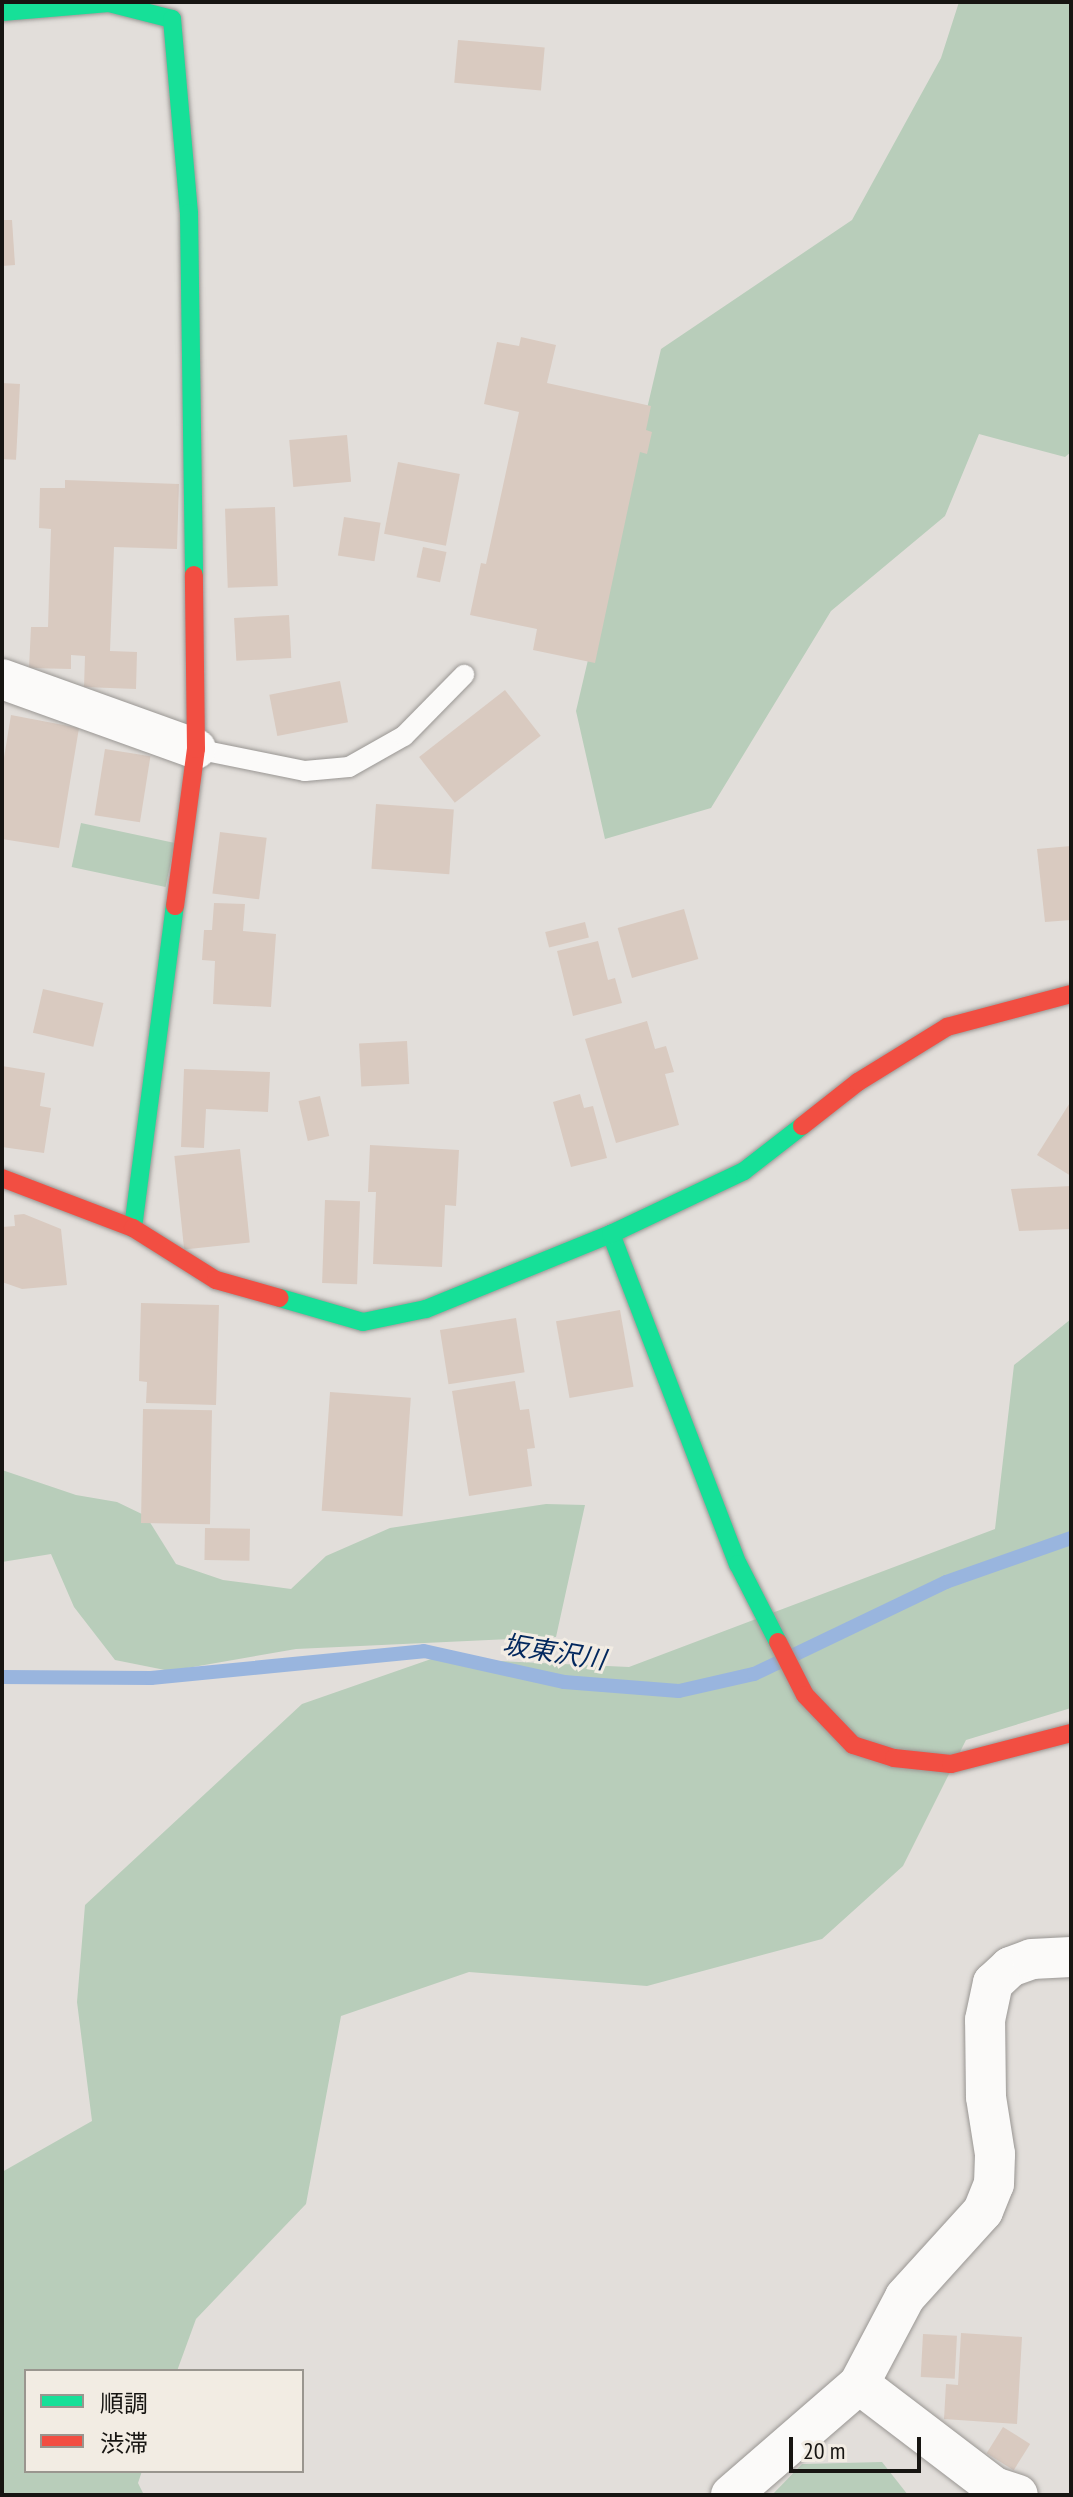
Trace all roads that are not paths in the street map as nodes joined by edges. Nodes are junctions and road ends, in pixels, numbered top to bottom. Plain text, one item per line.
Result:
1 (109, 3) edge
2 (2, 12) edge
3 (464, 675) dead end
4 (2, 679) edge
5 (196, 749) junction
6 (1071, 994) edge
7 (2, 1178) edge
8 (133, 1228) junction
9 (611, 1234) junction
10 (1071, 1733) edge
11 (1071, 1957) edge
12 (859, 2384) junction
13 (731, 2495) edge
14 (1018, 2495) edge

1 - 2 street
1 - 5 street
3 - 5 lane
4 - 5 street
5 - 8 street
6 - 9 street
7 - 8 street
8 - 9 street
9 - 10 street
11 - 12 street
12 - 13 street
12 - 14 street

